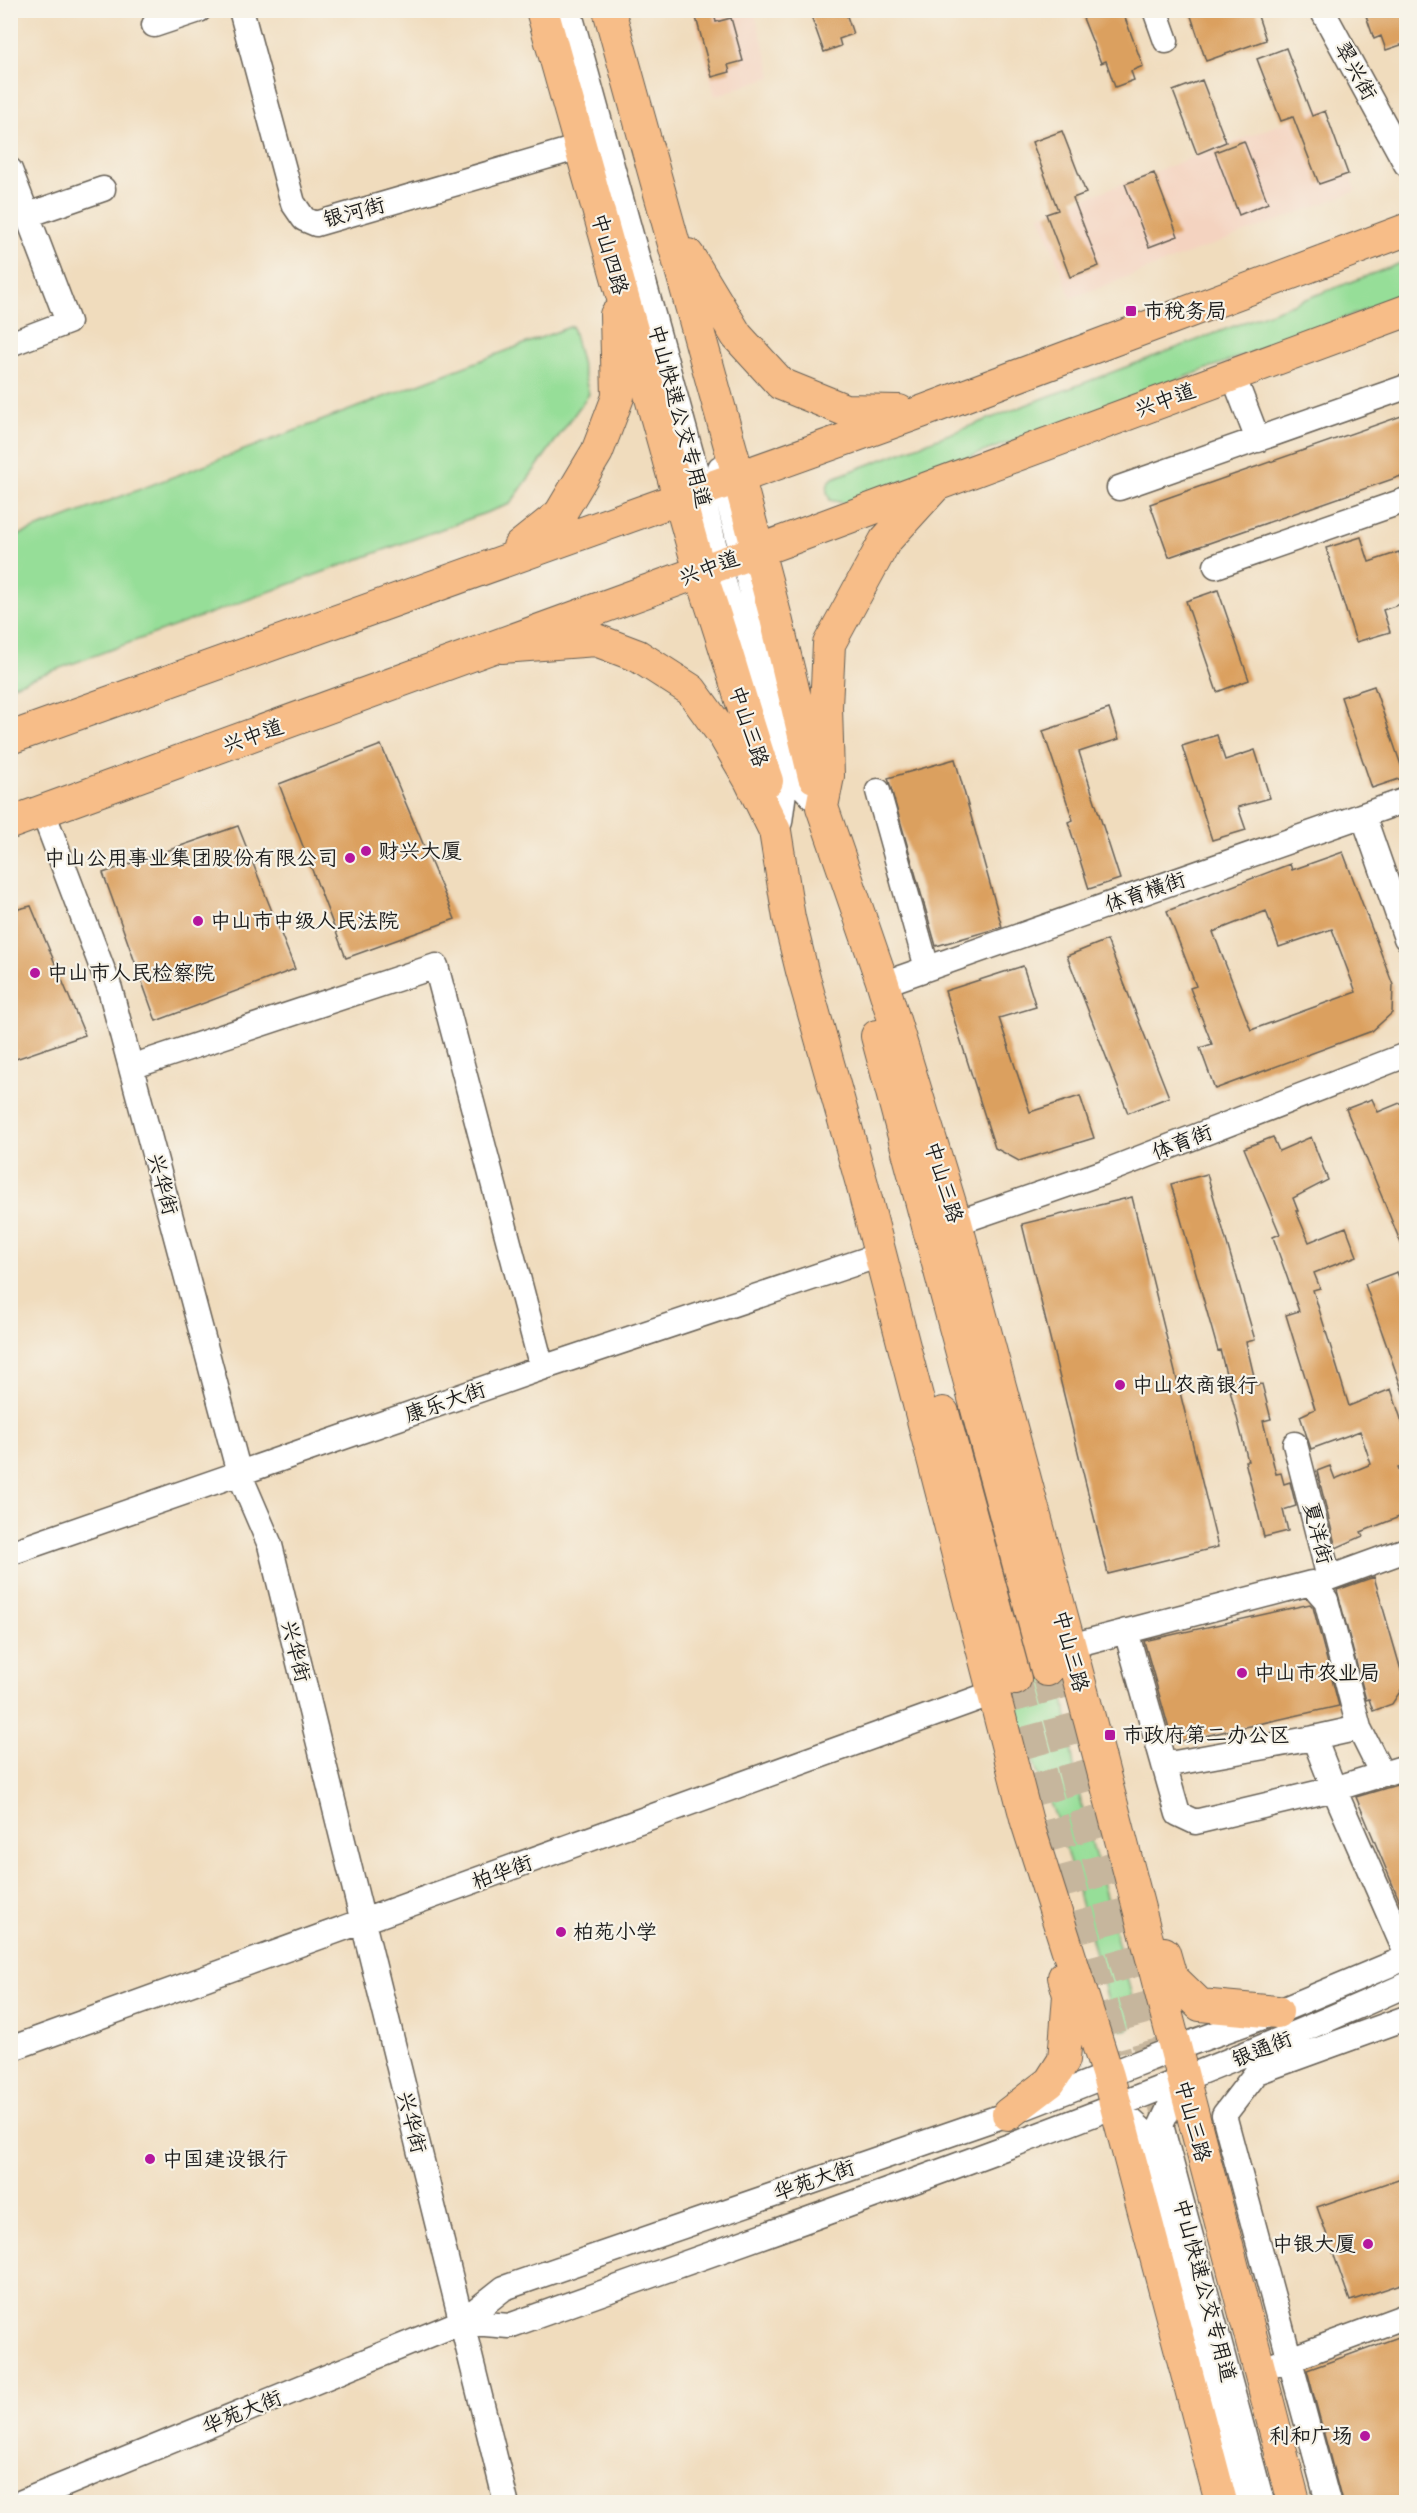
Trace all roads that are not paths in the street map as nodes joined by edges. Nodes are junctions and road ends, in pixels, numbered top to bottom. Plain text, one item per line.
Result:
1 (199, 10) edge
2 (241, 10) edge
3 (542, 10) edge
4 (569, 10) edge
5 (594, 10) edge
6 (609, 10) edge
7 (1155, 10) edge
8 (1322, 10) edge
9 (154, 25) dead end
10 (1166, 41) dead end
11 (580, 147) junction
12 (1407, 164) edge
13 (10, 170) edge
14 (103, 189) dead end
15 (28, 215) junction
16 (667, 220) junction
17 (1407, 230) edge
18 (615, 269) junction
19 (1407, 311) edge
20 (10, 344) edge
21 (1233, 375) junction
22 (1407, 387) edge
23 (921, 412) junction
24 (1258, 440) junction
25 (710, 485) junction
26 (936, 485) junction
27 (1119, 489) dead end
28 (1407, 500) edge
29 (730, 560) junction
30 (499, 562) junction
31 (1216, 566) dead end
32 (502, 647) junction
33 (10, 738) edge
34 (878, 791) dead end
35 (1407, 800) edge
36 (822, 807) junction
37 (43, 812) junction
38 (1363, 815) junction
39 (10, 824) edge
40 (778, 826) junction
41 (1407, 938) edge
42 (927, 968) junction
43 (883, 984) junction
44 (1407, 1055) edge
45 (131, 1067) junction
46 (956, 1223) junction
47 (880, 1254) junction
48 (542, 1368) junction
49 (1295, 1444) dead end
50 (239, 1473) junction
51 (1407, 1550) edge
52 (10, 1553) edge
53 (1126, 1631) junction
54 (1070, 1646) junction
55 (1047, 1670) tunnel mouth
56 (1004, 1686) junction
57 (1359, 1728) junction
58 (1314, 1738) junction
59 (1164, 1765) junction
60 (1407, 1767) edge
61 (1382, 1774) junction
62 (1334, 1789) junction
63 (1110, 1799) junction
64 (1027, 1822) junction
65 (363, 1923) junction
66 (1407, 1953) edge
67 (1407, 1958) edge
68 (1407, 1985) edge
69 (1277, 2012) junction
70 (1407, 2018) edge
71 (10, 2049) edge
72 (1174, 2049) junction
73 (1108, 2076) junction
74 (1182, 2080) junction
75 (1115, 2106) junction
76 (1008, 2114) junction
77 (1407, 2316) edge
78 (461, 2322) junction
79 (1289, 2359) junction
80 (1259, 2370) junction
81 (22, 2502) edge
82 (506, 2502) edge
83 (1221, 2502) edge
84 (1241, 2502) edge
85 (1262, 2502) edge
86 (1294, 2502) edge
87 (1328, 2502) edge

1 - 9 street
2 - 11 street, 银河街
3 - 11 main road, 中山四路
4 - 25 street, 中山快速公交专用道
5 - 25 street, 中山快速公交专用道
6 - 16 main road
7 - 10 street
8 - 12 street, 翠兴街
11 - 18 main road, 中山四路
13 - 15 street
14 - 15 street
15 - 20 street
16 - 23 main road
16 - 25 main road
17 - 23 main road
18 - 25 main road, 中山四路
18 - 30 main road
19 - 21 main road, 兴中道
21 - 24 street
21 - 26 main road, 兴中道
22 - 24 street
23 - 25 main road
24 - 27 street
25 - 29 main road
25 - 29 main road, 中山三路
25 - 30 main road
26 - 29 main road, 兴中道
26 - 36 main road
28 - 31 street
29 - 32 main road, 兴中道
29 - 36 main road, 中山三路
29 - 40 main road, 中山三路
30 - 33 main road
32 - 37 main road, 兴中道
32 - 40 main road
34 - 42 street
35 - 38 street, 体育横街
36 - 43 main road, 中山三路
36 - 55 main road, 中山三路
37 - 39 main road, 兴中道
37 - 45 street, 兴华街
38 - 41 street
38 - 42 street, 体育横街
40 - 47 main road, 中山三路
40 - 56 main road, 中山三路
42 - 43 street, 体育横街
43 - 46 main road, 中山三路
44 - 46 street, 体育街
45 - 48 street
45 - 50 street, 兴华街
46 - 54 main road, 中山三路
47 - 48 street, 康乐大街
47 - 56 main road, 中山三路
48 - 50 street, 康乐大街
49 - 51 street, 夏洋街
50 - 52 street, 康乐大街
50 - 65 street, 兴华街
53 - 54 street
53 - 57 street
53 - 59 street
54 - 63 main road, 中山三路
56 - 64 main road, 中山三路
56 - 65 street, 柏华街
57 - 58 street
57 - 61 street
58 - 59 street
58 - 62 street
59 - 62 street
60 - 61 street
61 - 62 street
62 - 66 street
63 - 69 main road
63 - 72 main road, 中山三路
64 - 73 main road, 中山三路
64 - 76 main road
65 - 71 street, 柏华街
65 - 78 street, 兴华街
67 - 69 street, 华苑大街
68 - 74 street, 银通街
69 - 72 street, 华苑大街
70 - 79 street
72 - 73 street, 华苑大街
72 - 74 main road, 中山三路
73 - 75 main road, 中山三路
73 - 76 street, 华苑大街
74 - 75 street, 银通街
74 - 80 main road, 中山三路
74 - 85 street, 中山快速公交专用道
75 - 78 street, 华苑大街
75 - 83 main road, 中山三路
75 - 84 street, 中山快速公交专用道
76 - 78 street, 华苑大街
77 - 79 street
78 - 81 street, 华苑大街
78 - 82 street, 兴华街
79 - 80 street
79 - 87 street
80 - 86 main road, 中山三路

